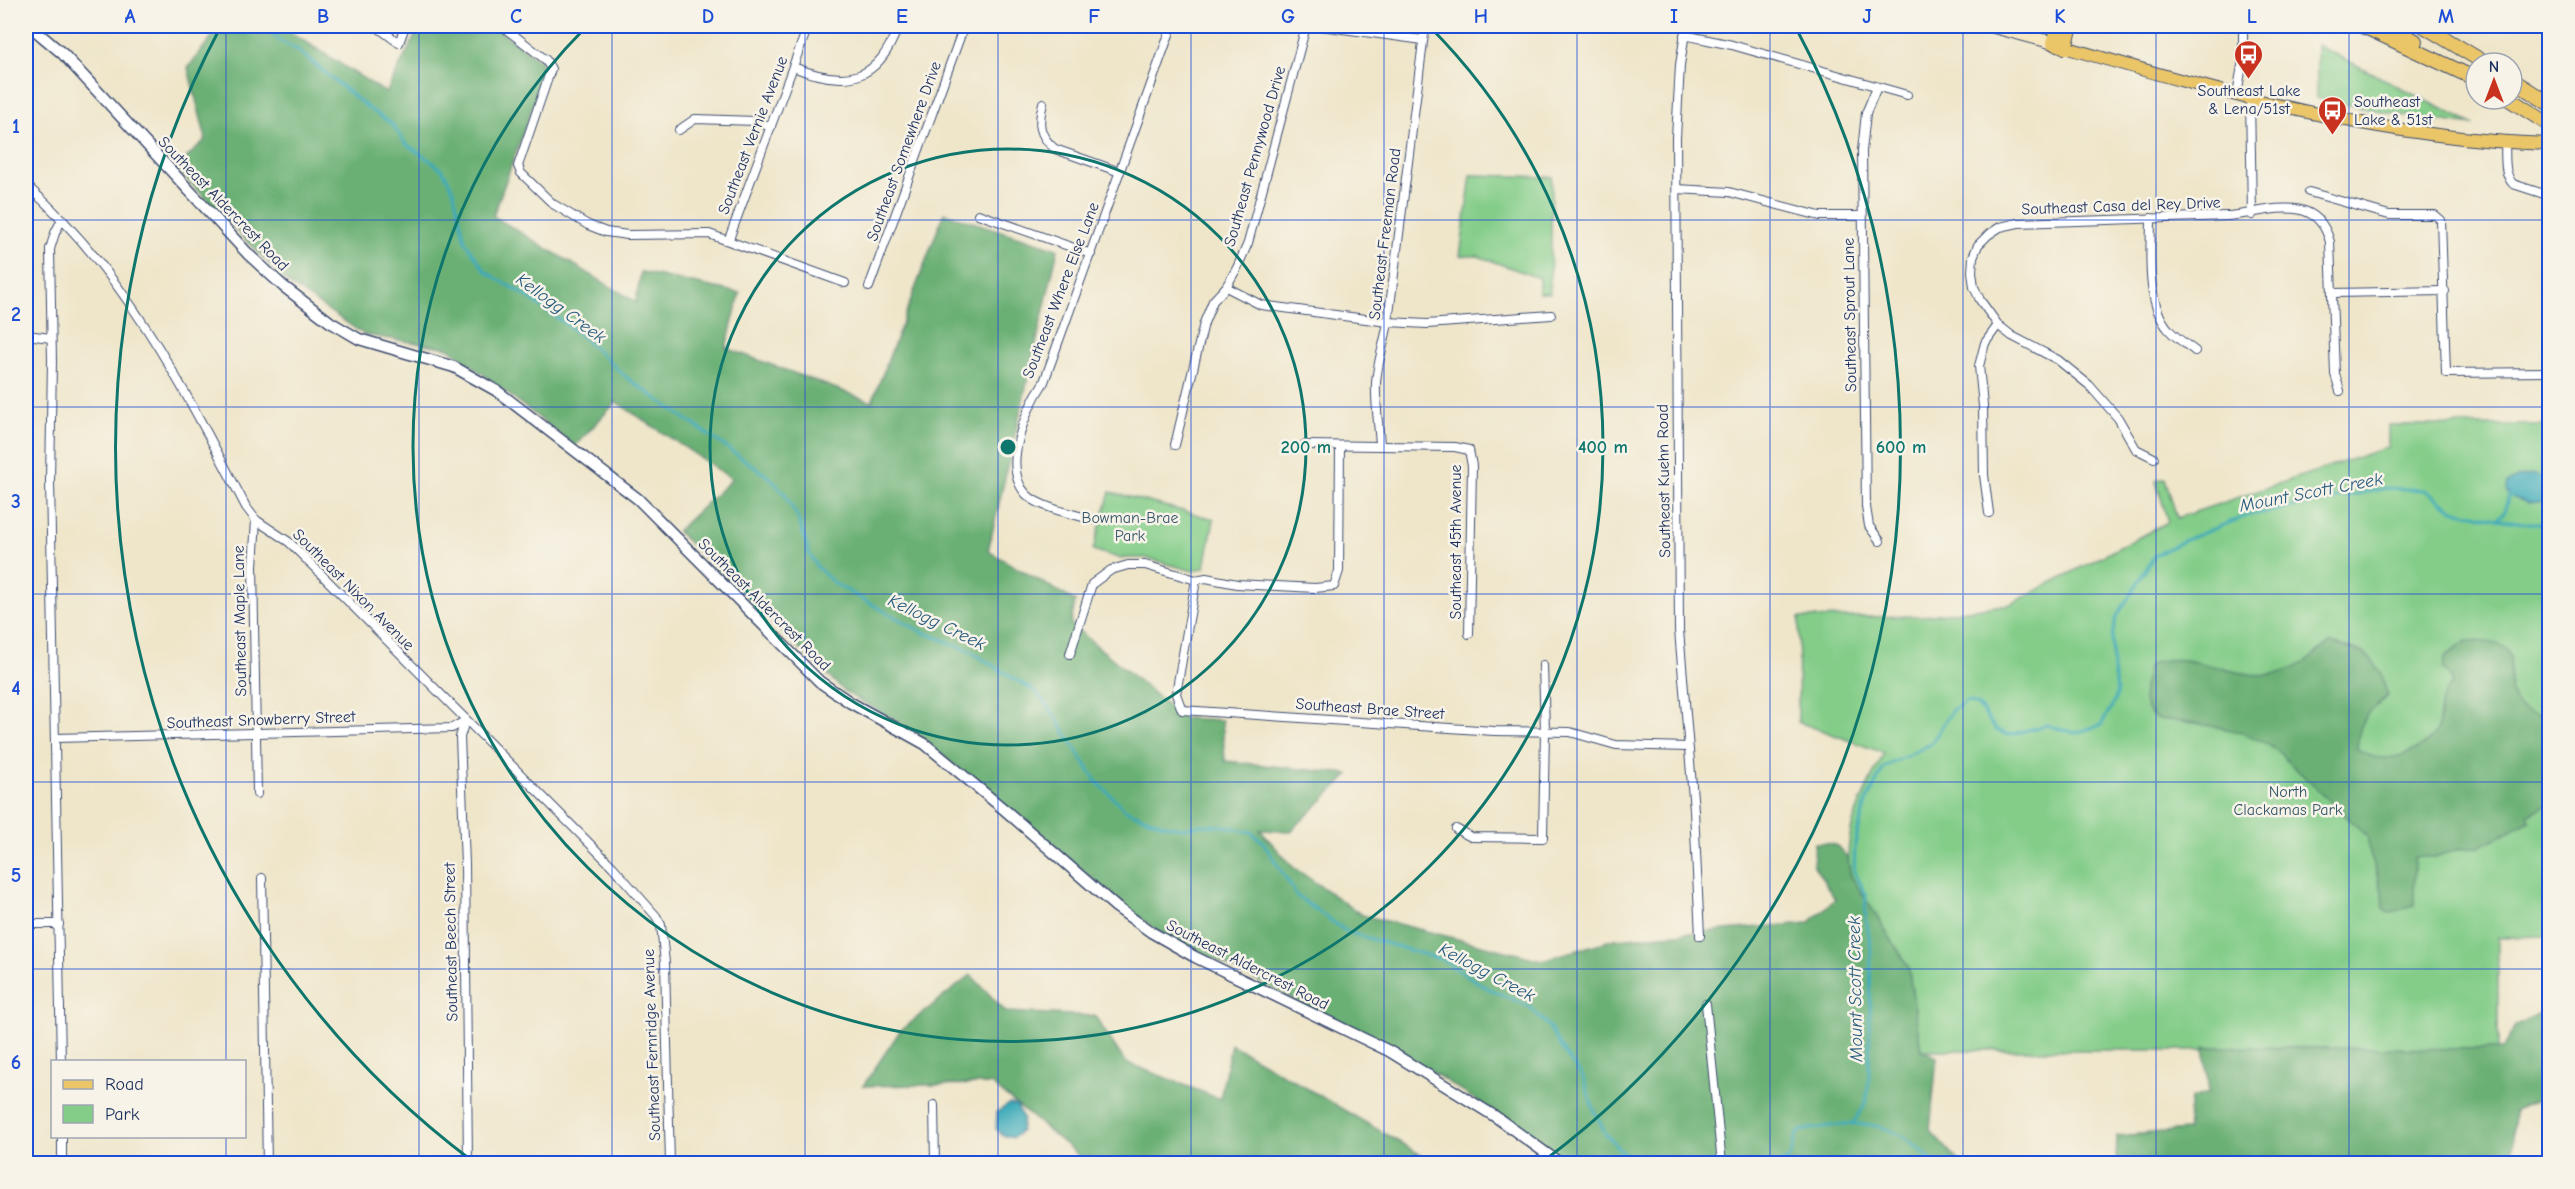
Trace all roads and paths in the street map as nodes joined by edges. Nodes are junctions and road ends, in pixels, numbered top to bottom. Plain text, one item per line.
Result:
1 (30, 26) edge
2 (376, 26) edge
3 (405, 26) edge
4 (502, 26) edge
5 (808, 26) edge
6 (898, 26) edge
7 (964, 26) edge
8 (1172, 26) edge
9 (1306, 26) edge
10 (1322, 26) edge
11 (1425, 26) edge
12 (1990, 26) edge
13 (2059, 26) edge
14 (2071, 26) edge
15 (2243, 26) edge
16 (2364, 26) edge
17 (2389, 26) edge
18 (2424, 26) edge
19 (1685, 30) edge
20 (1423, 40) junction
21 (2059, 45) junction
22 (2465, 51) edge
23 (793, 67) junction
24 (2464, 71) edge
25 (2464, 72) edge
26 (1877, 87) junction
27 (2524, 88) edge
28 (2237, 94) junction
29 (1907, 95) dead end
30 (2250, 98) junction
31 (1043, 103) dead end
32 (2550, 104) edge
33 (2524, 109) edge
34 (2550, 125) edge
35 (771, 127) junction
36 (679, 130) dead end
37 (2505, 142) junction
38 (2550, 144) edge
39 (1120, 172) junction
40 (26, 185) edge
41 (1677, 189) junction
42 (2309, 192) dead end
43 (2550, 196) edge
44 (978, 214) dead end
45 (2252, 215) junction
46 (1862, 216) junction
47 (2151, 218) junction
48 (62, 219) junction
49 (729, 239) junction
50 (1091, 254) junction
51 (846, 283) dead end
52 (869, 287) dead end
53 (1226, 287) junction
54 (2445, 291) junction
55 (2334, 293) junction
56 (1551, 315) dead end
57 (1388, 322) junction
58 (1998, 325) junction
59 (26, 335) edge
60 (51, 338) junction
61 (2194, 351) dead end
62 (2550, 372) edge
63 (2340, 391) dead end
64 (1175, 445) dead end
65 (1304, 445) dead end
66 (1340, 446) junction
67 (1380, 446) junction
68 (2154, 458) dead end
69 (1989, 513) dead end
70 (256, 520) junction
71 (1095, 520) dead end
72 (1880, 541) dead end
73 (1196, 580) junction
74 (1469, 634) dead end
75 (1070, 654) dead end
76 (1543, 665) dead end
77 (465, 721) junction
78 (1545, 731) junction
79 (256, 734) junction
80 (56, 738) junction
81 (1688, 747) junction
82 (257, 794) dead end
83 (1456, 829) dead end
84 (262, 878) dead end
85 (26, 924) edge
86 (59, 924) junction
87 (661, 926) joint
88 (1701, 936) dead end
89 (1706, 1004) dead end
90 (61, 1060) edge
91 (934, 1105) dead end
92 (62, 1138) edge
93 (1722, 1160) edge
94 (62, 1164) edge
95 (267, 1164) edge
96 (468, 1164) edge
97 (670, 1164) edge
98 (935, 1164) edge
99 (1561, 1164) edge

1 - 99 street, Southeast Aldercrest Road
2 - 3 street
4 - 49 street
5 - 23 street, Southeast Vernie Avenue
6 - 23 street
7 - 52 street, Southeast Somewhere Drive
8 - 39 street, Southeast Where Else Lane
9 - 53 street, Southeast Pennywood Drive
10 - 20 street
11 - 20 street, Southeast Freeman Road
12 - 21 main road
13 - 21 highway
14 - 21 highway
15 - 28 street
16 - 25 highway
17 - 24 highway
18 - 22 highway
19 - 26 street
19 - 41 street, Southeast Kuehn Road
20 - 57 street, Southeast Freeman Road
21 - 28 main road
23 - 35 street, Southeast Vernie Avenue
26 - 29 street
26 - 46 street, Southeast Sprout Lane
27 - 32 highway
28 - 30 main road
30 - 37 main road
30 - 45 street
31 - 39 street
33 - 34 highway
35 - 36 street
35 - 49 street, Southeast Vernie Avenue
37 - 38 main road
37 - 43 street
39 - 50 street, Southeast Where Else Lane
40 - 48 street, Southeast Nixon Avenue
41 - 46 street
41 - 81 street, Southeast Kuehn Road
42 - 54 street
44 - 50 street
45 - 47 street, Southeast Casa del Rey Drive
45 - 55 street, Southeast Casa del Rey Drive
46 - 72 street, Southeast Sprout Lane
47 - 58 street, Southeast Casa del Rey Drive
47 - 61 street
48 - 60 street
48 - 70 street, Southeast Nixon Avenue
49 - 51 street, Southeast Vernie Avenue
50 - 71 street, Southeast Where Else Lane
53 - 57 street
53 - 64 street, Southeast Pennywood Drive
54 - 55 street
54 - 62 street
55 - 63 street, Southeast Casa del Rey Drive
56 - 57 street
57 - 67 street, Southeast Freeman Road
58 - 68 street, Southeast Casa del Rey Drive
58 - 69 street
59 - 60 street
60 - 80 street
65 - 66 street
66 - 67 street
66 - 73 street
67 - 74 street, Southeast 45th Avenue
70 - 77 street, Southeast Nixon Avenue
70 - 79 street, Southeast Maple Lane
73 - 75 street
73 - 78 street, Southeast Brae Street
76 - 78 street
77 - 79 street, Southeast Snowberry Street
77 - 87 street, Southeast Nixon Avenue
77 - 96 street, Southeast Beech Street
78 - 81 street, Southeast Brae Street
78 - 83 street
79 - 80 street, Southeast Snowberry Street
79 - 82 street, Southeast Maple Lane
80 - 86 street
81 - 88 street, Southeast Kuehn Road
84 - 95 street
85 - 86 street
86 - 90 street
87 - 97 street, Southeast Fernridge Avenue
89 - 93 street
91 - 98 street
92 - 94 street

